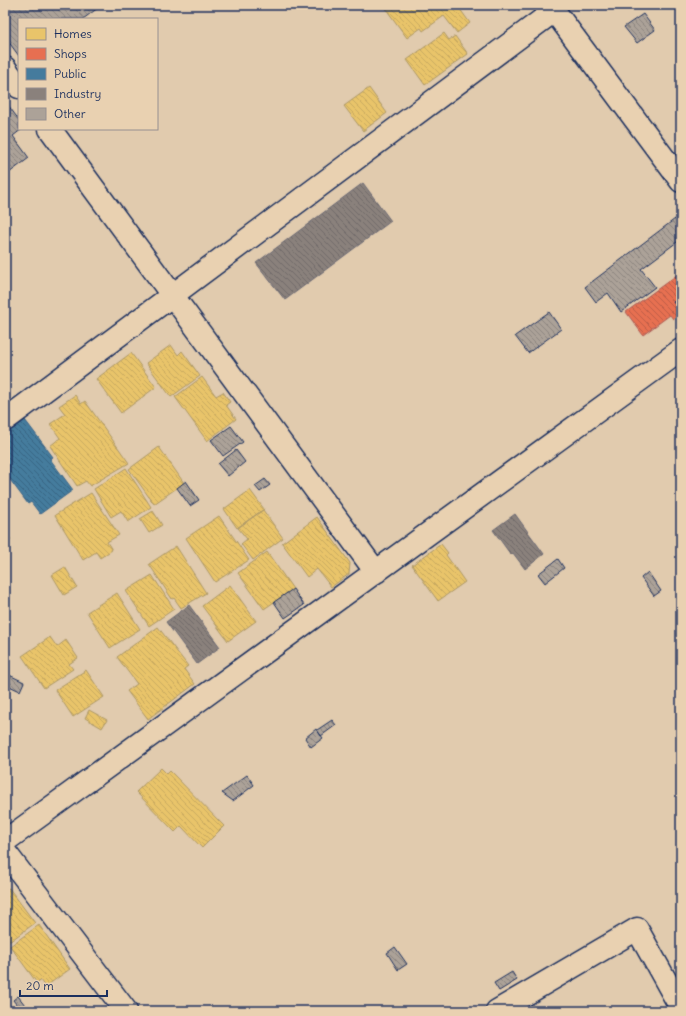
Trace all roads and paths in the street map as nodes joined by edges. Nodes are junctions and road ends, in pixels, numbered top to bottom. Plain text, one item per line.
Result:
1 (552, 8) edge
2 (5, 68) edge
3 (18, 86) edge
4 (51, 130) edge
5 (681, 181) edge
6 (172, 295) junction
7 (681, 350) edge
8 (5, 420) edge
9 (376, 572) junction
10 (5, 841) edge
11 (5, 852) edge
12 (681, 1008) edge
13 (126, 1011) edge
14 (497, 1011) edge

1 - 5 street
1 - 6 street
2 - 3 street
4 - 6 street
6 - 8 street
6 - 9 street
7 - 9 street
9 - 10 street
11 - 13 street
12 - 14 street

